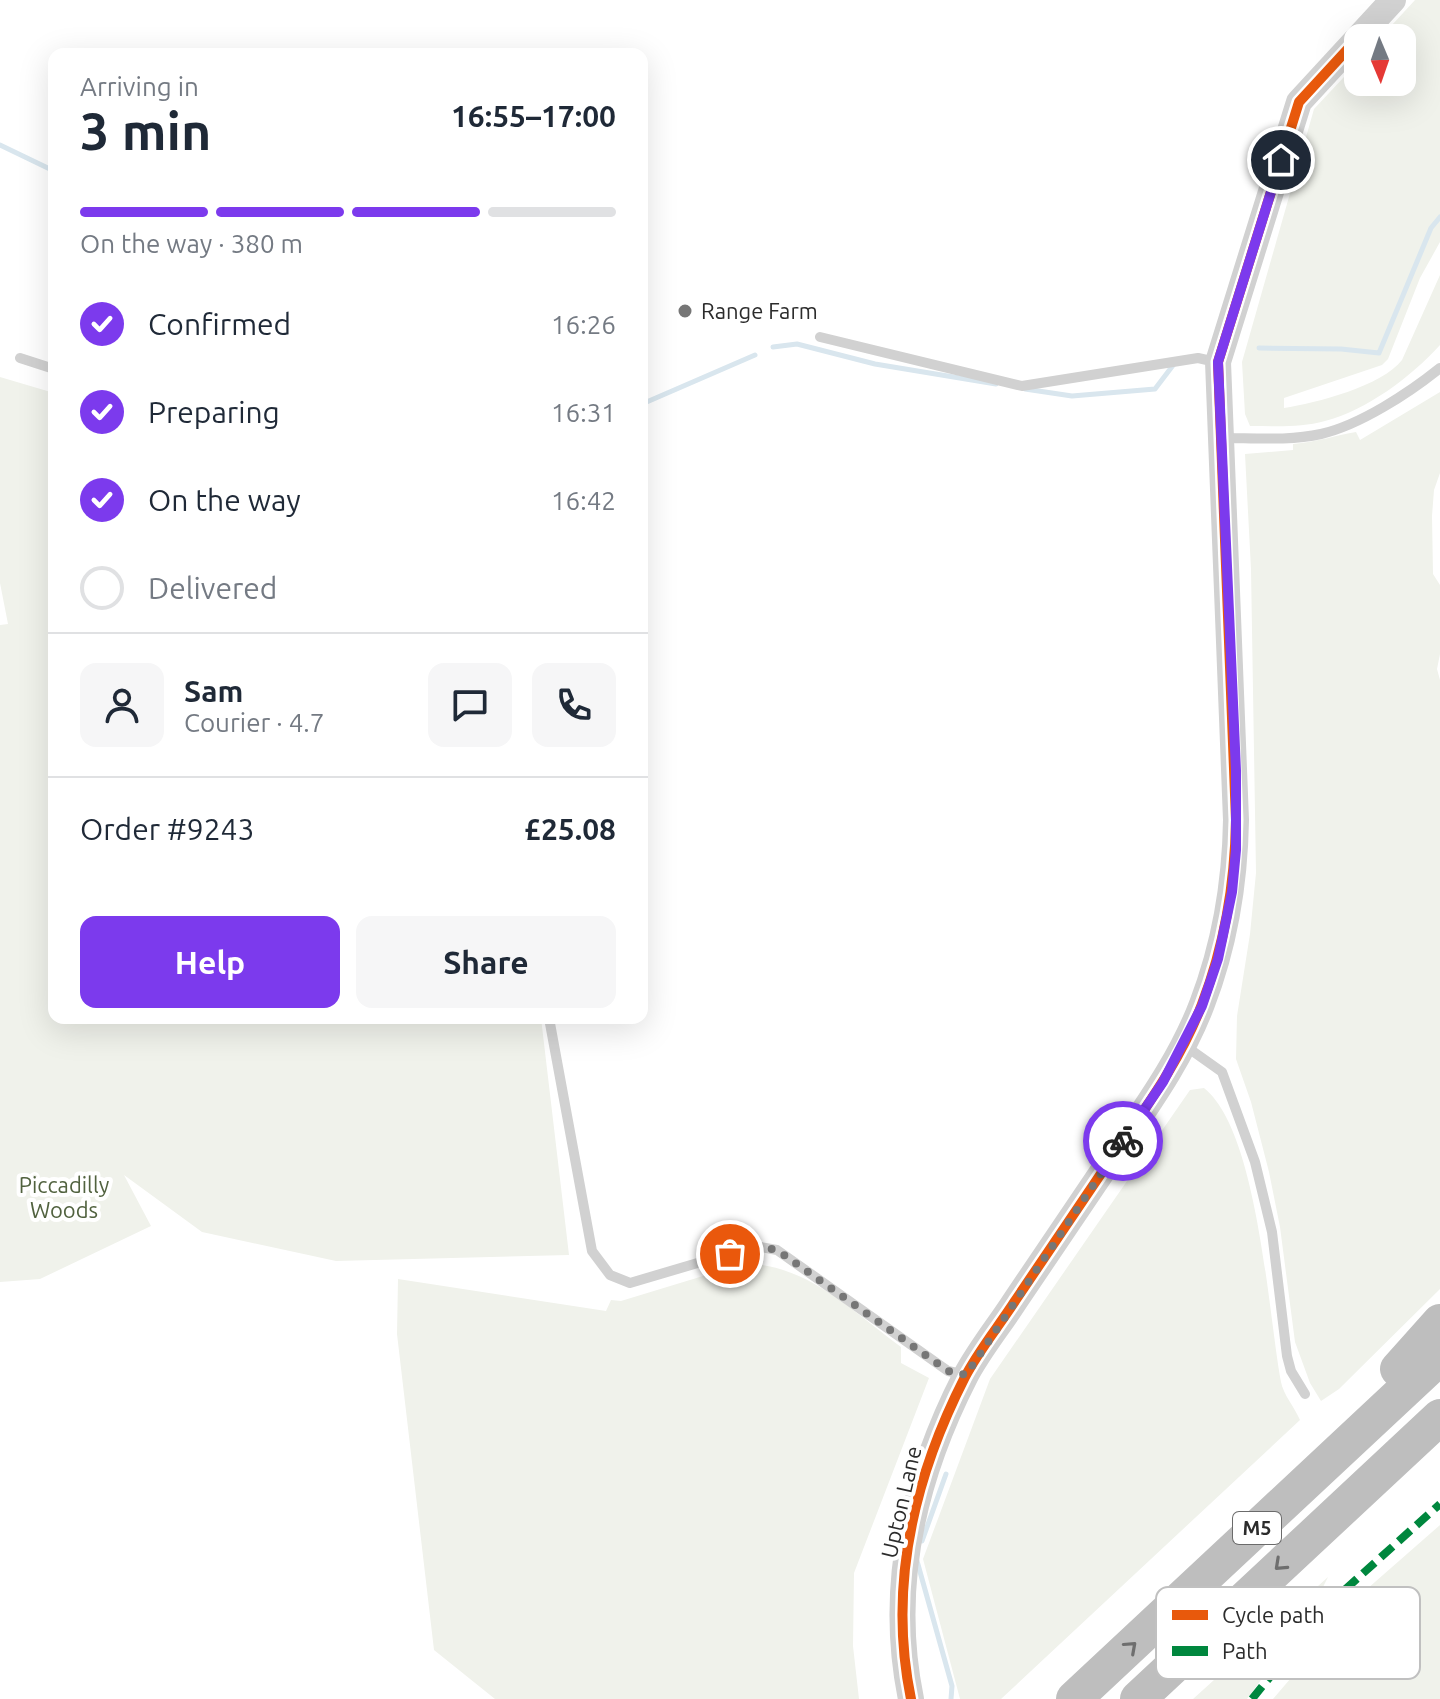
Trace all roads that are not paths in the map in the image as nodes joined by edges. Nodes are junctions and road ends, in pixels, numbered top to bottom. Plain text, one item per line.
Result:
1 (1393, 0) edge
2 (1371, 24) edge
3 (1344, 53) edge
4 (820, 337) dead end
5 (20, 358) dead end
6 (1218, 362) junction
7 (48, 367) edge
8 (1440, 368) edge
9 (1219, 438) junction
10 (550, 1024) edge
11 (1183, 1045) junction
12 (1440, 1322) edge
13 (1440, 1357) edge
14 (966, 1375) junction
15 (1305, 1394) dead end
16 (1440, 1417) edge
17 (1440, 1446) edge
18 (1287, 1498) junction
19 (1318, 1530) junction
20 (1196, 1587) edge
21 (1257, 1587) edge
22 (1156, 1624) edge
23 (1159, 1679) edge
24 (911, 1699) edge
25 (1074, 1699) edge
26 (1138, 1699) edge

1 - 2 street, Upton Lane
3 - 6 street, Upton Lane
4 - 6 lane
5 - 7 lane
6 - 9 street, Upton Lane
8 - 9 lane
9 - 11 street, Upton Lane
10 - 14 lane
11 - 14 street, Upton Lane
11 - 15 lane
12 - 18 highway, M5
13 - 18 highway, M5
14 - 24 street, Upton Lane
16 - 19 highway, M5
17 - 19 highway, M5
20 -> 18 highway, M5
19 -> 21 highway, M5
25 -> 22 highway, M5
23 -> 26 highway, M5

